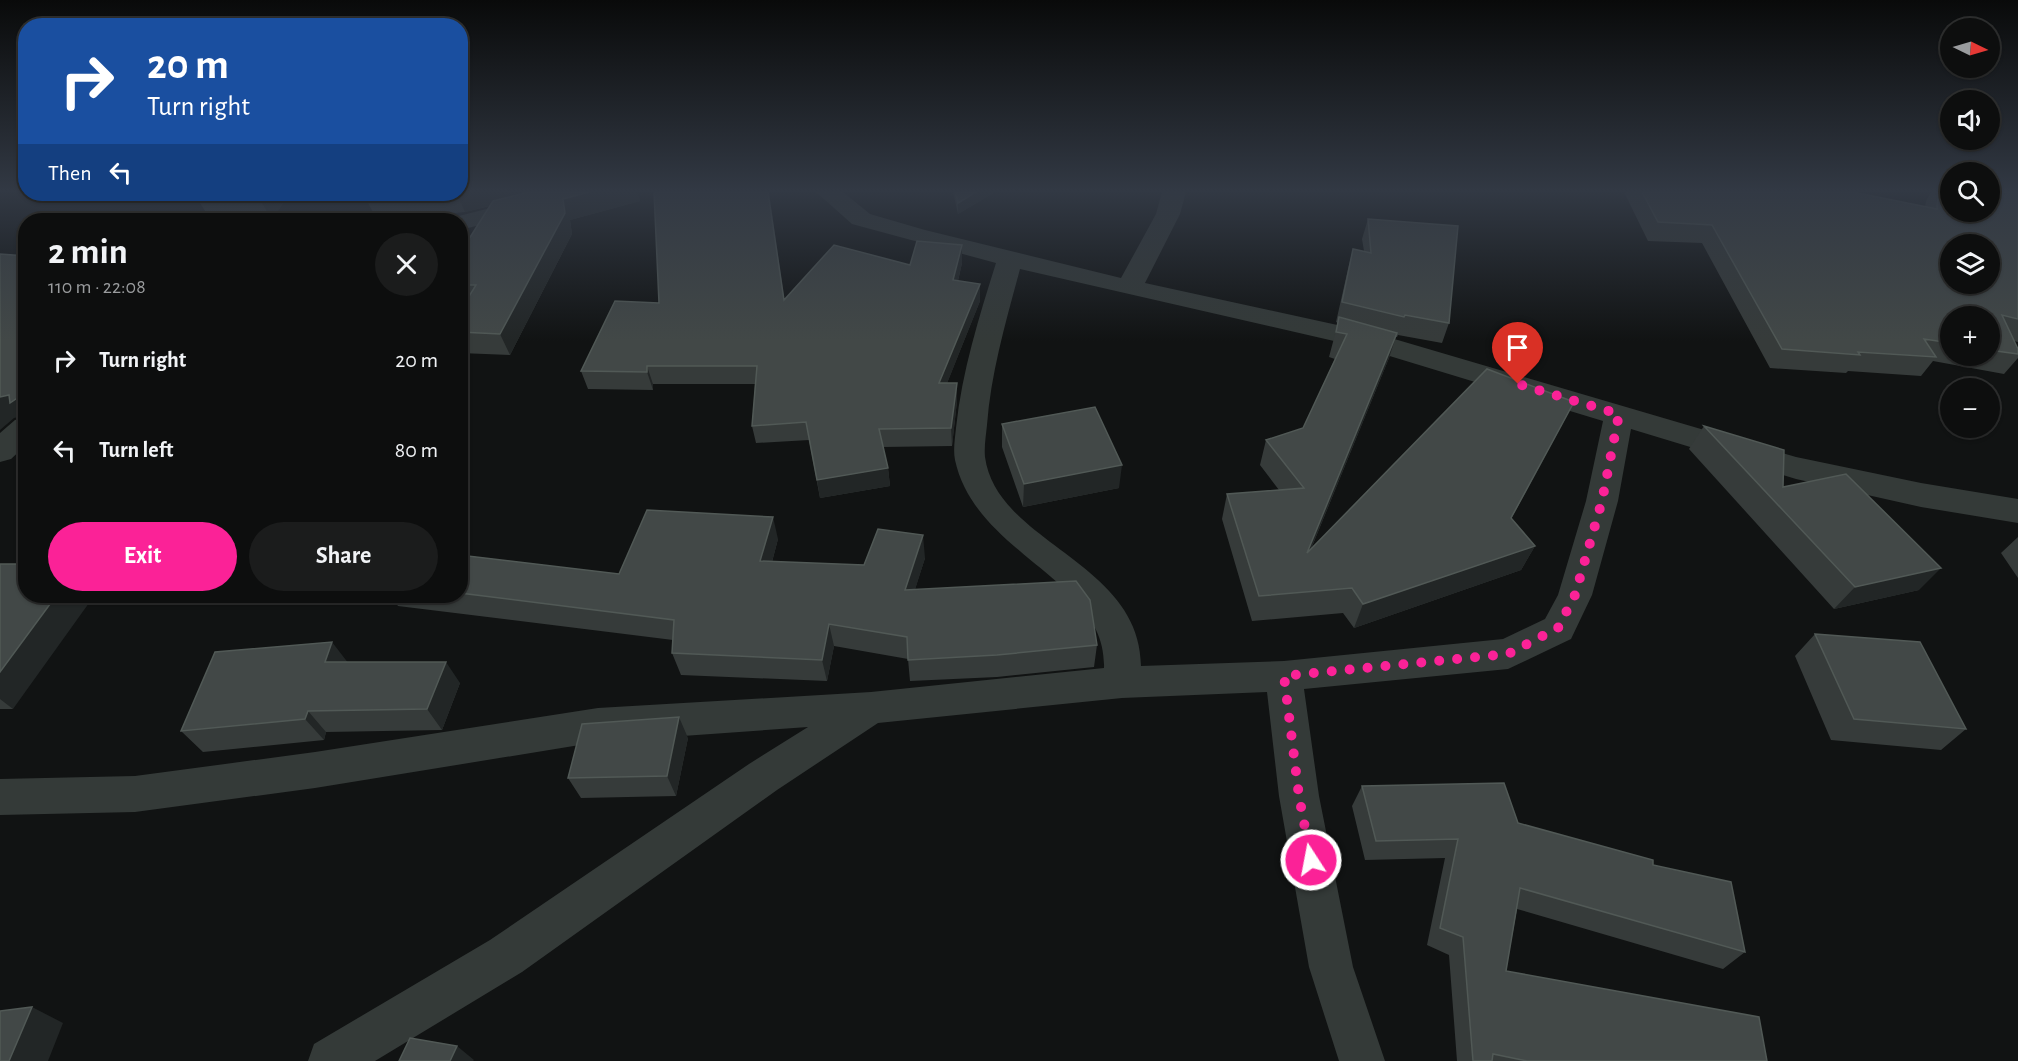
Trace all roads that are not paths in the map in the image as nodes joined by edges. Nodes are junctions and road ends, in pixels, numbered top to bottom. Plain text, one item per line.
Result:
1 (945, 242) edge
2 (1153, 242) edge
3 (1010, 259) junction
4 (1129, 288) junction
5 (1619, 414) junction
6 (18, 434) edge
7 (0, 451) edge
8 (2018, 511) edge
9 (1284, 676) junction
10 (1122, 682) junction
11 (871, 708) junction
12 (0, 796) edge
13 (331, 1061) edge
14 (1362, 1061) edge

1 - 3 street
2 - 4 street
3 - 4 street
3 - 10 street
4 - 5 street
5 - 8 street
5 - 9 street
6 - 7 street
9 - 10 street
9 - 14 street
10 - 11 street
11 - 12 street
11 - 13 street

